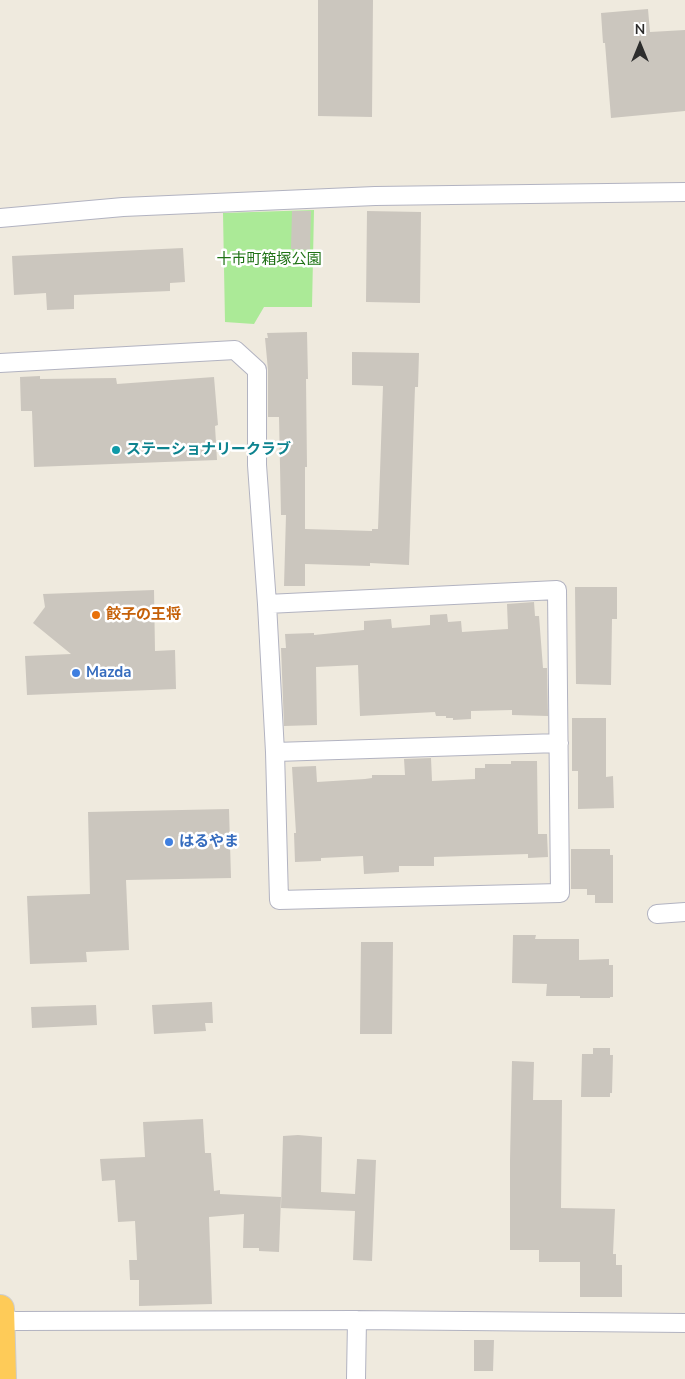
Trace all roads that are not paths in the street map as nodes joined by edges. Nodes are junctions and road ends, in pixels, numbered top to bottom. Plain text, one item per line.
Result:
1 (685, 192) edge
2 (0, 218) edge
3 (0, 363) edge
4 (267, 604) junction
5 (559, 743) junction
6 (275, 752) junction
7 (685, 912) edge
8 (657, 914) dead end
9 (1, 1314) edge
10 (357, 1320) junction
11 (685, 1323) edge
12 (2, 1379) edge
13 (356, 1379) edge

1 - 2 street
3 - 4 street
4 - 5 street
4 - 6 street
5 - 6 street
5 - 6 street
7 - 8 street
9 - 10 street
9 - 12 highway
10 - 11 street
10 - 13 street

